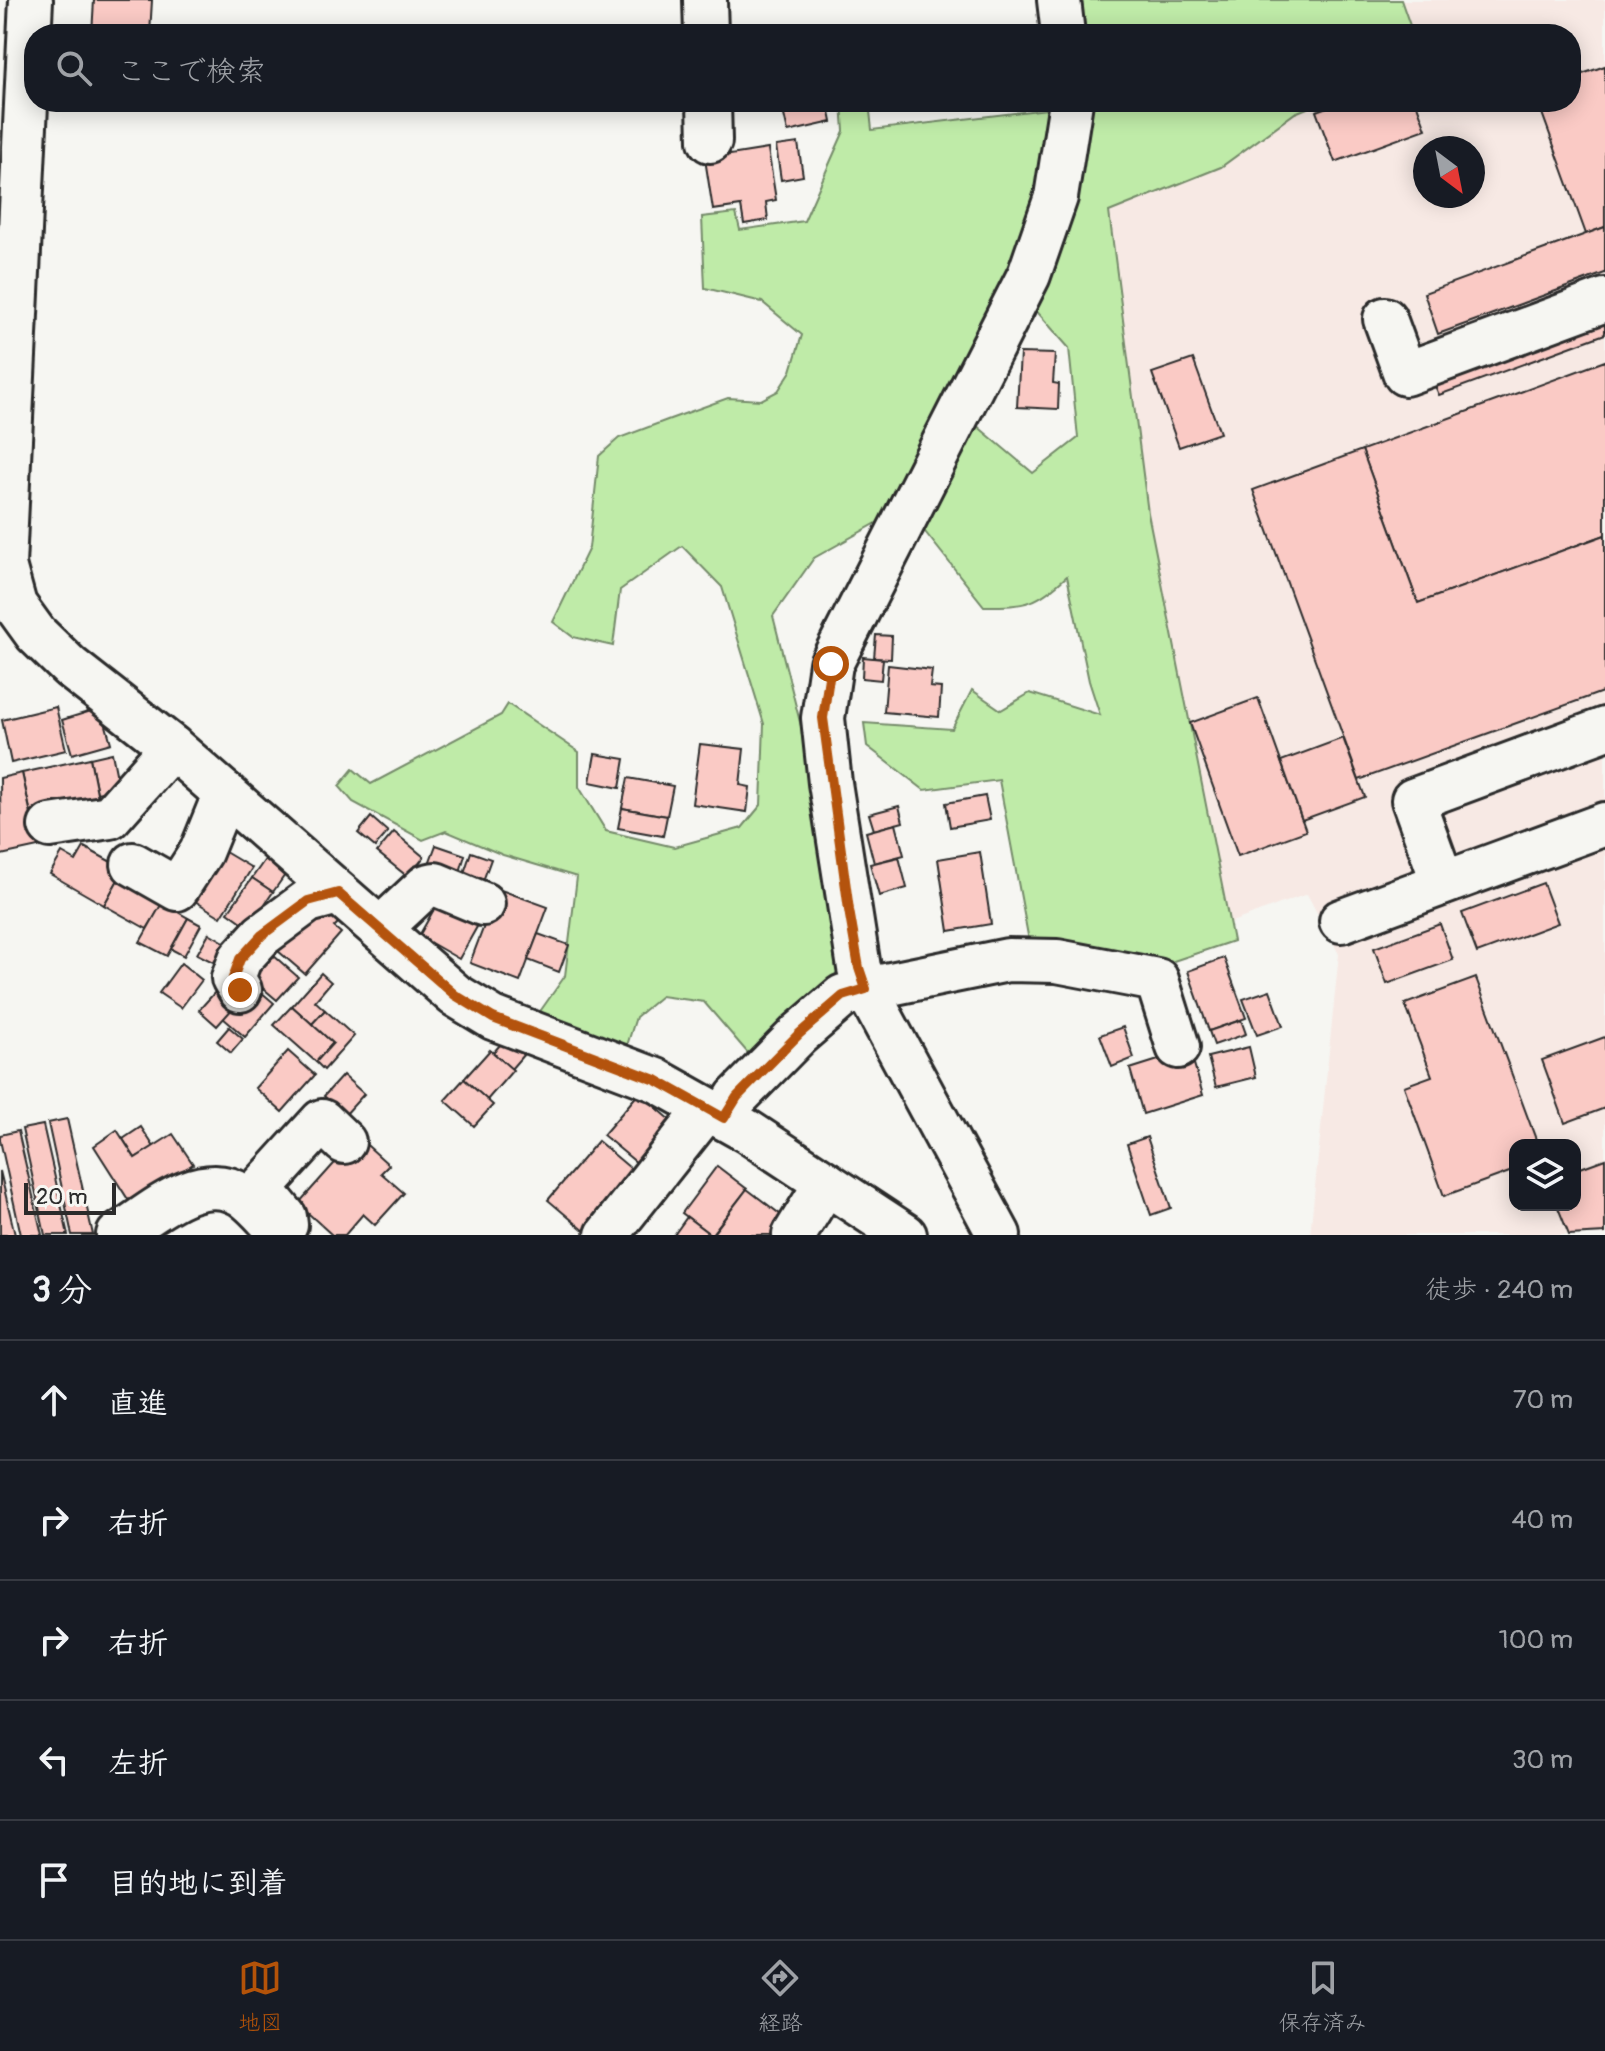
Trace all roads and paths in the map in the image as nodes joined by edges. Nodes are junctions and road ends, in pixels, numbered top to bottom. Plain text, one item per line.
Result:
1 (31, 0) edge
2 (705, 0) edge
3 (1059, 0) edge
4 (30, 24) edge
5 (706, 24) edge
6 (1062, 24) edge
7 (26, 112) edge
8 (1069, 112) edge
9 (1605, 300) edge
10 (1385, 319) dead end
11 (1605, 729) edge
12 (172, 747) junction
13 (225, 793) junction
14 (1605, 824) edge
15 (50, 826) dead end
16 (133, 864) dead end
17 (1443, 883) junction
18 (338, 893) junction
19 (483, 904) dead end
20 (1341, 921) dead end
21 (380, 929) junction
22 (866, 989) junction
23 (240, 990) dead end
24 (1178, 1047) dead end
25 (715, 1114) junction
26 (344, 1142) dead end
27 (826, 1183) junction
28 (118, 1235) edge
29 (282, 1235) edge
30 (607, 1235) edge
31 (794, 1235) edge
32 (905, 1235) edge
33 (999, 1235) edge

1 - 4 street
2 - 5 street
3 - 6 street
7 - 12 street
8 - 22 street
9 - 10 street
11 - 17 street
12 - 13 street
12 - 15 street
13 - 16 street
13 - 18 street
14 - 17 street
17 - 20 street
18 - 21 street
18 - 23 street
19 - 21 street
21 - 25 street
22 - 24 street
22 - 25 street
22 - 33 street
25 - 27 street
25 - 30 street
26 - 29 street
27 - 31 street
27 - 32 street
28 - 29 street

